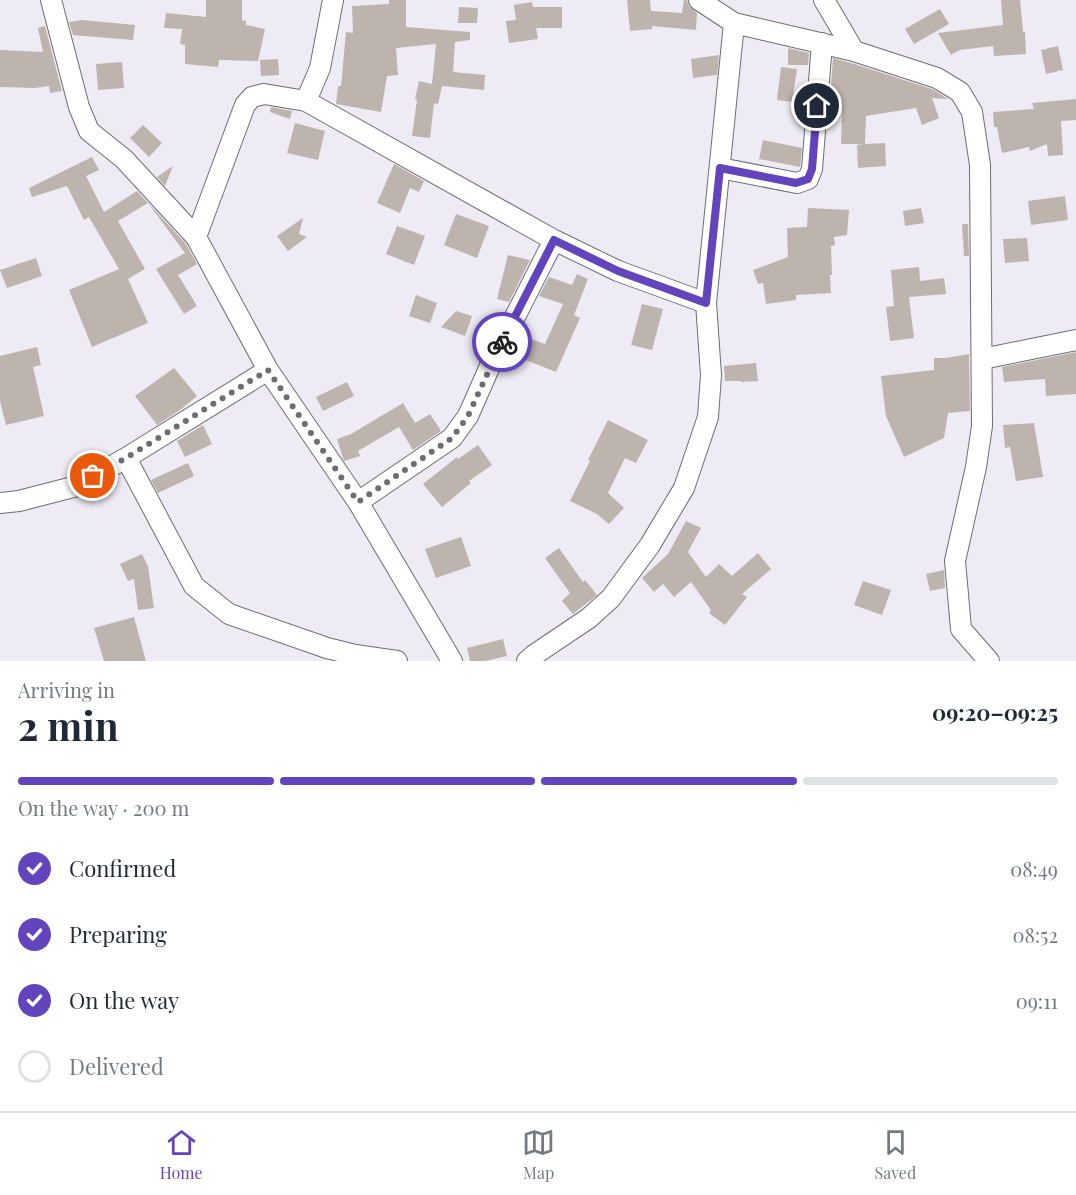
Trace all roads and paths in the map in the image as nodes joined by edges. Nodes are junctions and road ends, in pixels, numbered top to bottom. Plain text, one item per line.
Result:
1 (51, 0) edge
2 (333, 0) edge
3 (699, 0) edge
4 (824, 0) edge
5 (734, 23) junction
6 (822, 43) junction
7 (854, 51) junction
8 (306, 101) junction
9 (720, 168) junction
10 (196, 237) junction
11 (554, 240) junction
12 (706, 303) junction
13 (1076, 340) edge
14 (982, 359) junction
15 (268, 370) junction
16 (126, 458) junction
17 (358, 502) junction
18 (0, 503) edge
19 (397, 661) edge
20 (452, 661) edge
21 (527, 661) edge
22 (989, 661) edge

1 - 10 street
2 - 8 street
3 - 5 street
4 - 7 street
5 - 6 street
5 - 9 street
6 - 7 street
6 - 9 street
7 - 14 street
8 - 10 street
8 - 11 street
9 - 12 street
10 - 15 street
11 - 12 street
11 - 17 street
12 - 21 street
13 - 14 street
14 - 22 street
15 - 16 street
15 - 17 street
16 - 18 street
16 - 19 street
17 - 20 street

